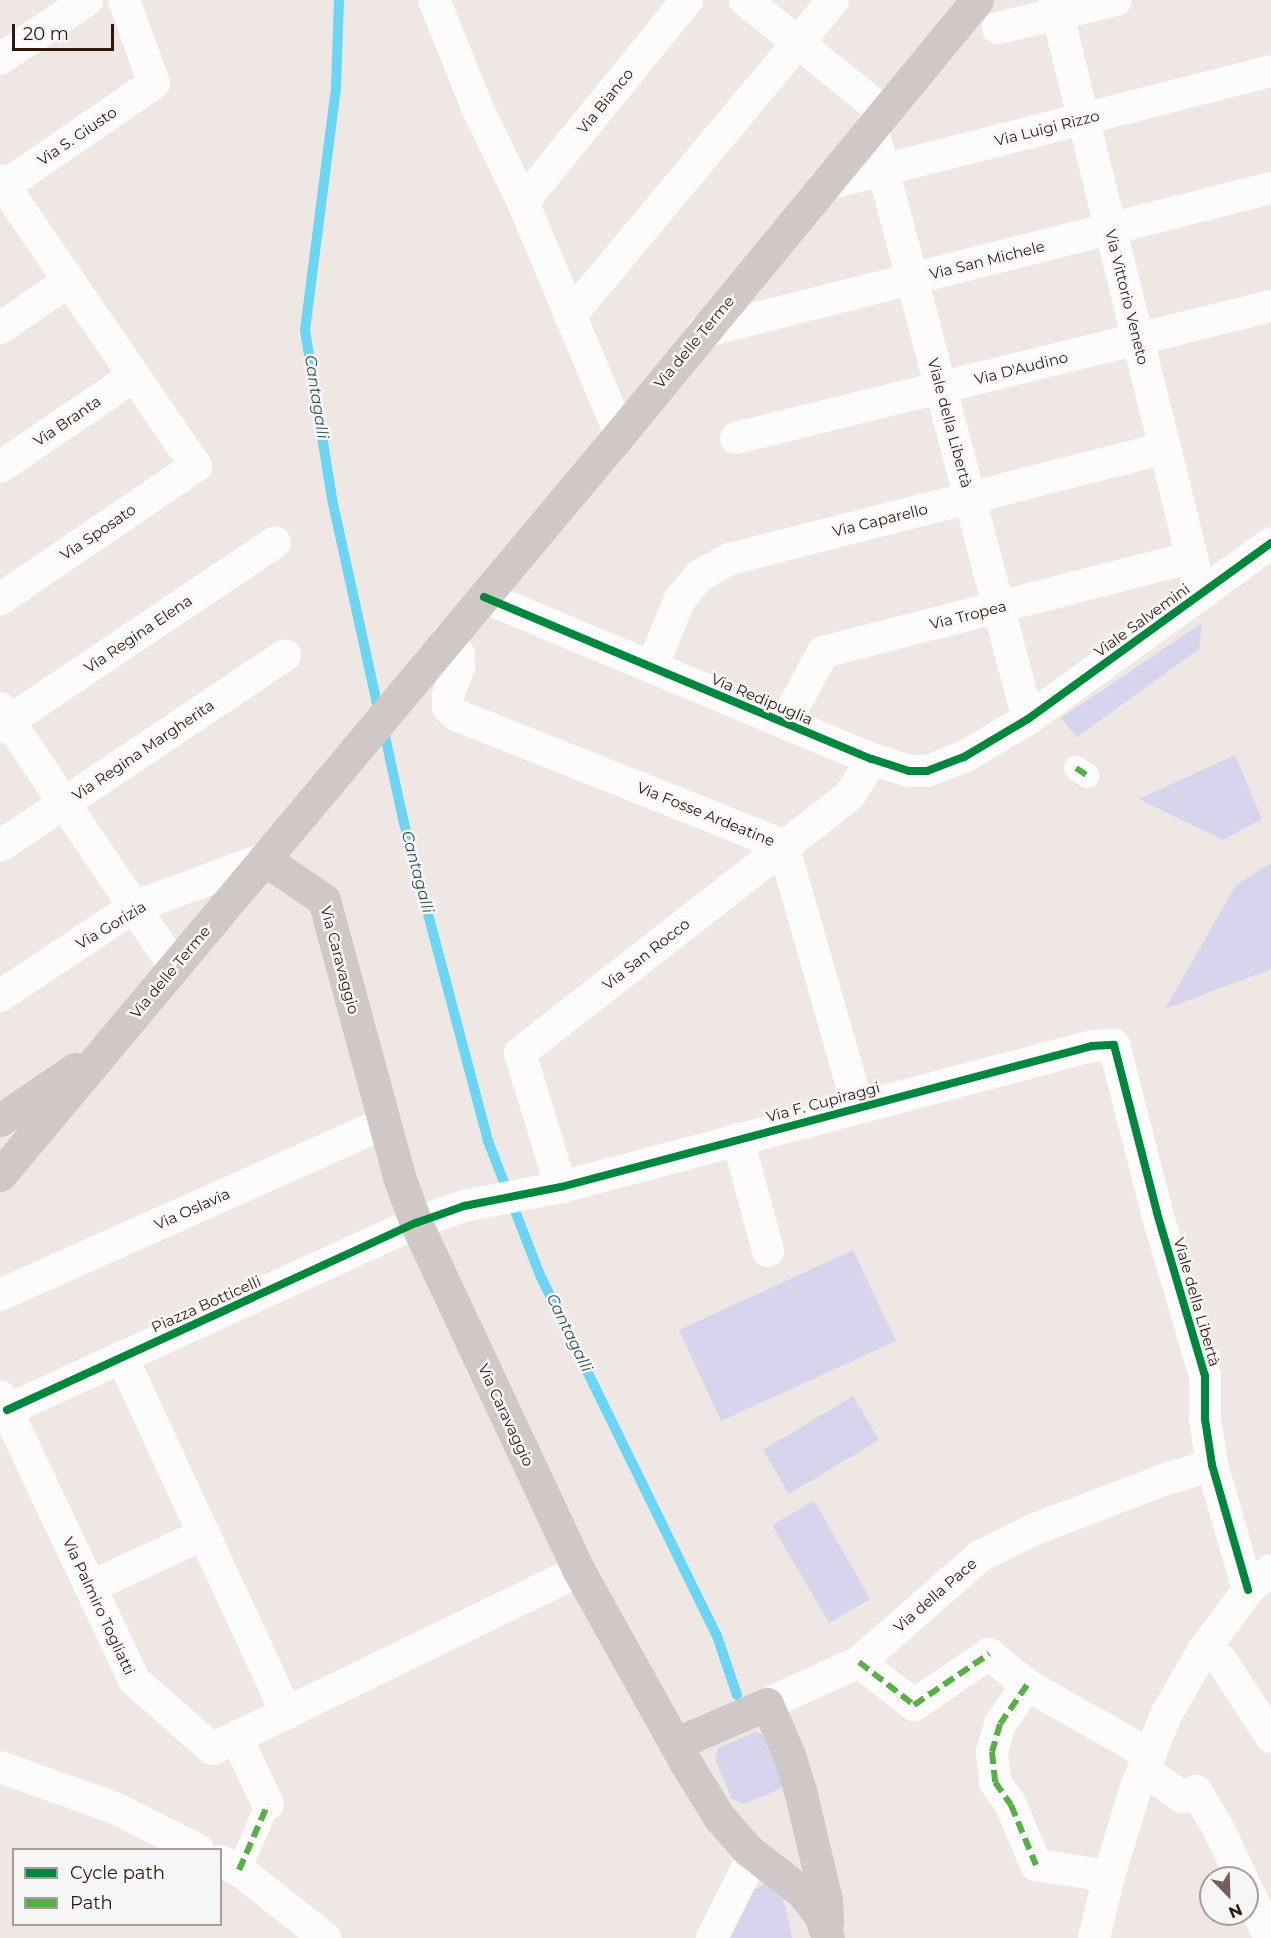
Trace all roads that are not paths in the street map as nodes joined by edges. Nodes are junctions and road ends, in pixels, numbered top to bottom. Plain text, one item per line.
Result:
1 (87, 0) edge
2 (124, 0) edge
3 (434, 0) edge
4 (687, 0) edge
5 (745, 0) edge
6 (833, 0) edge
7 (977, 0) edge
8 (1116, 0) edge
9 (1056, 7) edge
10 (999, 28) dead end
11 (798, 42) junction
12 (0, 59) edge
13 (1271, 71) edge
14 (878, 119) junction
15 (1084, 119) junction
16 (883, 170) junction
17 (1, 185) edge
18 (824, 185) junction
19 (1271, 188) edge
20 (523, 202) junction
21 (1111, 229) junction
22 (912, 279) junction
23 (69, 281) junction
24 (1271, 306) edge
25 (570, 316) junction
26 (0, 328) edge
27 (702, 332) junction
28 (1138, 339) junction
29 (134, 376) junction
30 (941, 388) junction
31 (620, 435) junction
32 (736, 438) dead end
33 (1165, 448) junction
34 (0, 467) edge
35 (970, 497) junction
36 (275, 542) dead end
37 (1271, 543) edge
38 (1191, 557) junction
39 (1201, 594) junction
40 (484, 597) junction
41 (0, 599) edge
42 (999, 607) junction
43 (448, 638) junction
44 (285, 655) dead end
45 (652, 667) junction
46 (3, 718) edge
47 (1028, 718) junction
48 (785, 723) junction
49 (872, 759) junction
50 (64, 803) junction
51 (783, 845) junction
52 (0, 846) edge
53 (264, 859) junction
54 (134, 907) junction
55 (175, 967) junction
56 (0, 996) edge
57 (109, 1046) junction
58 (1092, 1046) joint
59 (858, 1106) junction
60 (0, 1120) edge
61 (384, 1123) junction
62 (738, 1139) junction
63 (0, 1175) edge
64 (561, 1187) junction
65 (476, 1202) joint
66 (416, 1223) junction
67 (768, 1251) dead end
68 (0, 1295) edge
69 (122, 1357) junction
70 (3, 1403) edge
71 (1212, 1465) junction
72 (204, 1534) junction
73 (579, 1571) junction
74 (1259, 1580) edge
75 (90, 1587) junction
76 (1203, 1651) junction
77 (859, 1662) junction
78 (1028, 1685) junction
79 (767, 1704) junction
80 (286, 1714) junction
81 (237, 1737) junction
82 (1271, 1737) edge
83 (675, 1744) junction
84 (1147, 1762) junction
85 (0, 1767) edge
86 (268, 1804) joint
87 (194, 1848) edge
88 (754, 1854) junction
89 (230, 1866) edge
90 (1236, 1866) edge
91 (1109, 1876) junction
92 (1259, 1915) edge
93 (1268, 1934) dead end
94 (325, 1938) edge
95 (712, 1938) edge
96 (828, 1938) edge
97 (1094, 1938) edge

1 - 12 street
2 - 17 street, Via S. Giusto
3 - 20 street
4 - 20 street, Via Bianco
5 - 11 street
6 - 11 street
7 - 14 main road, Via delle Terme
8 - 9 street
9 - 10 street
9 - 15 street, Via Vittorio Veneto
11 - 14 street
11 - 25 street
13 - 15 street, Via Luigi Rizzo
14 - 16 street, Viale della Libertà
14 - 18 main road, Via delle Terme
15 - 16 street, Via Luigi Rizzo
15 - 21 street, Via Vittorio Veneto
16 - 18 street, Via Luigi Rizzo
16 - 22 street, Viale della Libertà
17 - 23 street
18 - 27 main road, Via delle Terme
19 - 21 street, Via San Michele
20 - 25 street
21 - 22 street, Via San Michele
21 - 28 street, Via Vittorio Veneto
22 - 27 street, Via San Michele
22 - 30 street, Viale della Libertà
23 - 26 street
23 - 29 street
24 - 28 street, Via D'Audino
25 - 31 street
27 - 31 main road, Via delle Terme
28 - 30 street, Via D'Audino
28 - 33 street, Via Vittorio Veneto
29 - 34 street, Via Branta
29 - 41 street, Via Sposato
30 - 32 street, Via D'Audino
30 - 35 street, Viale della Libertà
31 - 40 main road, Via delle Terme
33 - 35 street, Via Caparello
33 - 38 street, Via Vittorio Veneto
35 - 42 street, Viale della Libertà
35 - 45 street, Via Caparello
36 - 46 street, Via Regina Elena
37 - 39 street, Viale Salvemini
38 - 39 street, Via Vittorio Veneto
38 - 42 street, Via Tropea
39 - 47 street, Viale Salvemini
40 - 43 main road, Via delle Terme
40 - 45 street, Via Redipuglia
42 - 47 street, Viale della Libertà
42 - 48 street, Via Tropea
43 - 51 street, Via Fosse Ardeatine
43 - 53 main road, Via delle Terme
44 - 50 street, Via Regina Margherita
45 - 48 street, Via Redipuglia
46 - 50 street
47 - 49 street, Via Redipuglia
48 - 49 street, Via Redipuglia
49 - 51 street, Via San Rocco
50 - 52 street, Via Regina Margherita
50 - 54 street
51 - 59 street, Via Fosse Ardeatine
51 - 64 street, Via San Rocco
53 - 54 street, Via Gorizia
53 - 55 main road, Via delle Terme
53 - 61 main road, Via Caravaggio
54 - 55 street
54 - 56 street, Via Gorizia
55 - 57 main road, Via delle Terme
57 - 60 main road
57 - 63 main road, Via delle Terme
58 - 59 street, Via F. Cupiraggi
58 - 71 street, Viale della Libertà
59 - 62 street, Via F. Cupiraggi
61 - 66 main road, Via Caravaggio
61 - 68 street, Via Oslavia
62 - 64 street, Via F. Cupiraggi
62 - 67 street
64 - 65 street, Via F. Cupiraggi
65 - 66 street, Piazza Botticelli
66 - 69 street, Piazza Botticelli
66 - 73 main road, Via Caravaggio
69 - 70 street, Piazza Botticelli
69 - 72 street
70 - 75 street, Via Palmiro Togliatti
71 - 74 street, Viale della Libertà
71 - 77 street, Via della Pace
72 - 75 street
72 - 80 street
73 - 80 street, Via Palmiro Togliatti
73 - 83 main road, Via Caravaggio
74 - 76 street
75 - 81 street, Via Palmiro Togliatti
76 - 82 street
76 - 84 street
77 - 78 street
77 - 79 street, Via della Pace
78 - 84 street
78 - 91 street
79 - 83 main road
79 - 96 main road
80 - 81 street, Via Palmiro Togliatti
81 - 86 street
83 - 88 main road, Via Caravaggio
84 - 90 street
84 - 91 street
85 - 87 street
86 - 89 street
88 - 95 street
88 - 96 main road, Via Caravaggio
89 - 94 street
91 - 97 street
92 - 93 street

